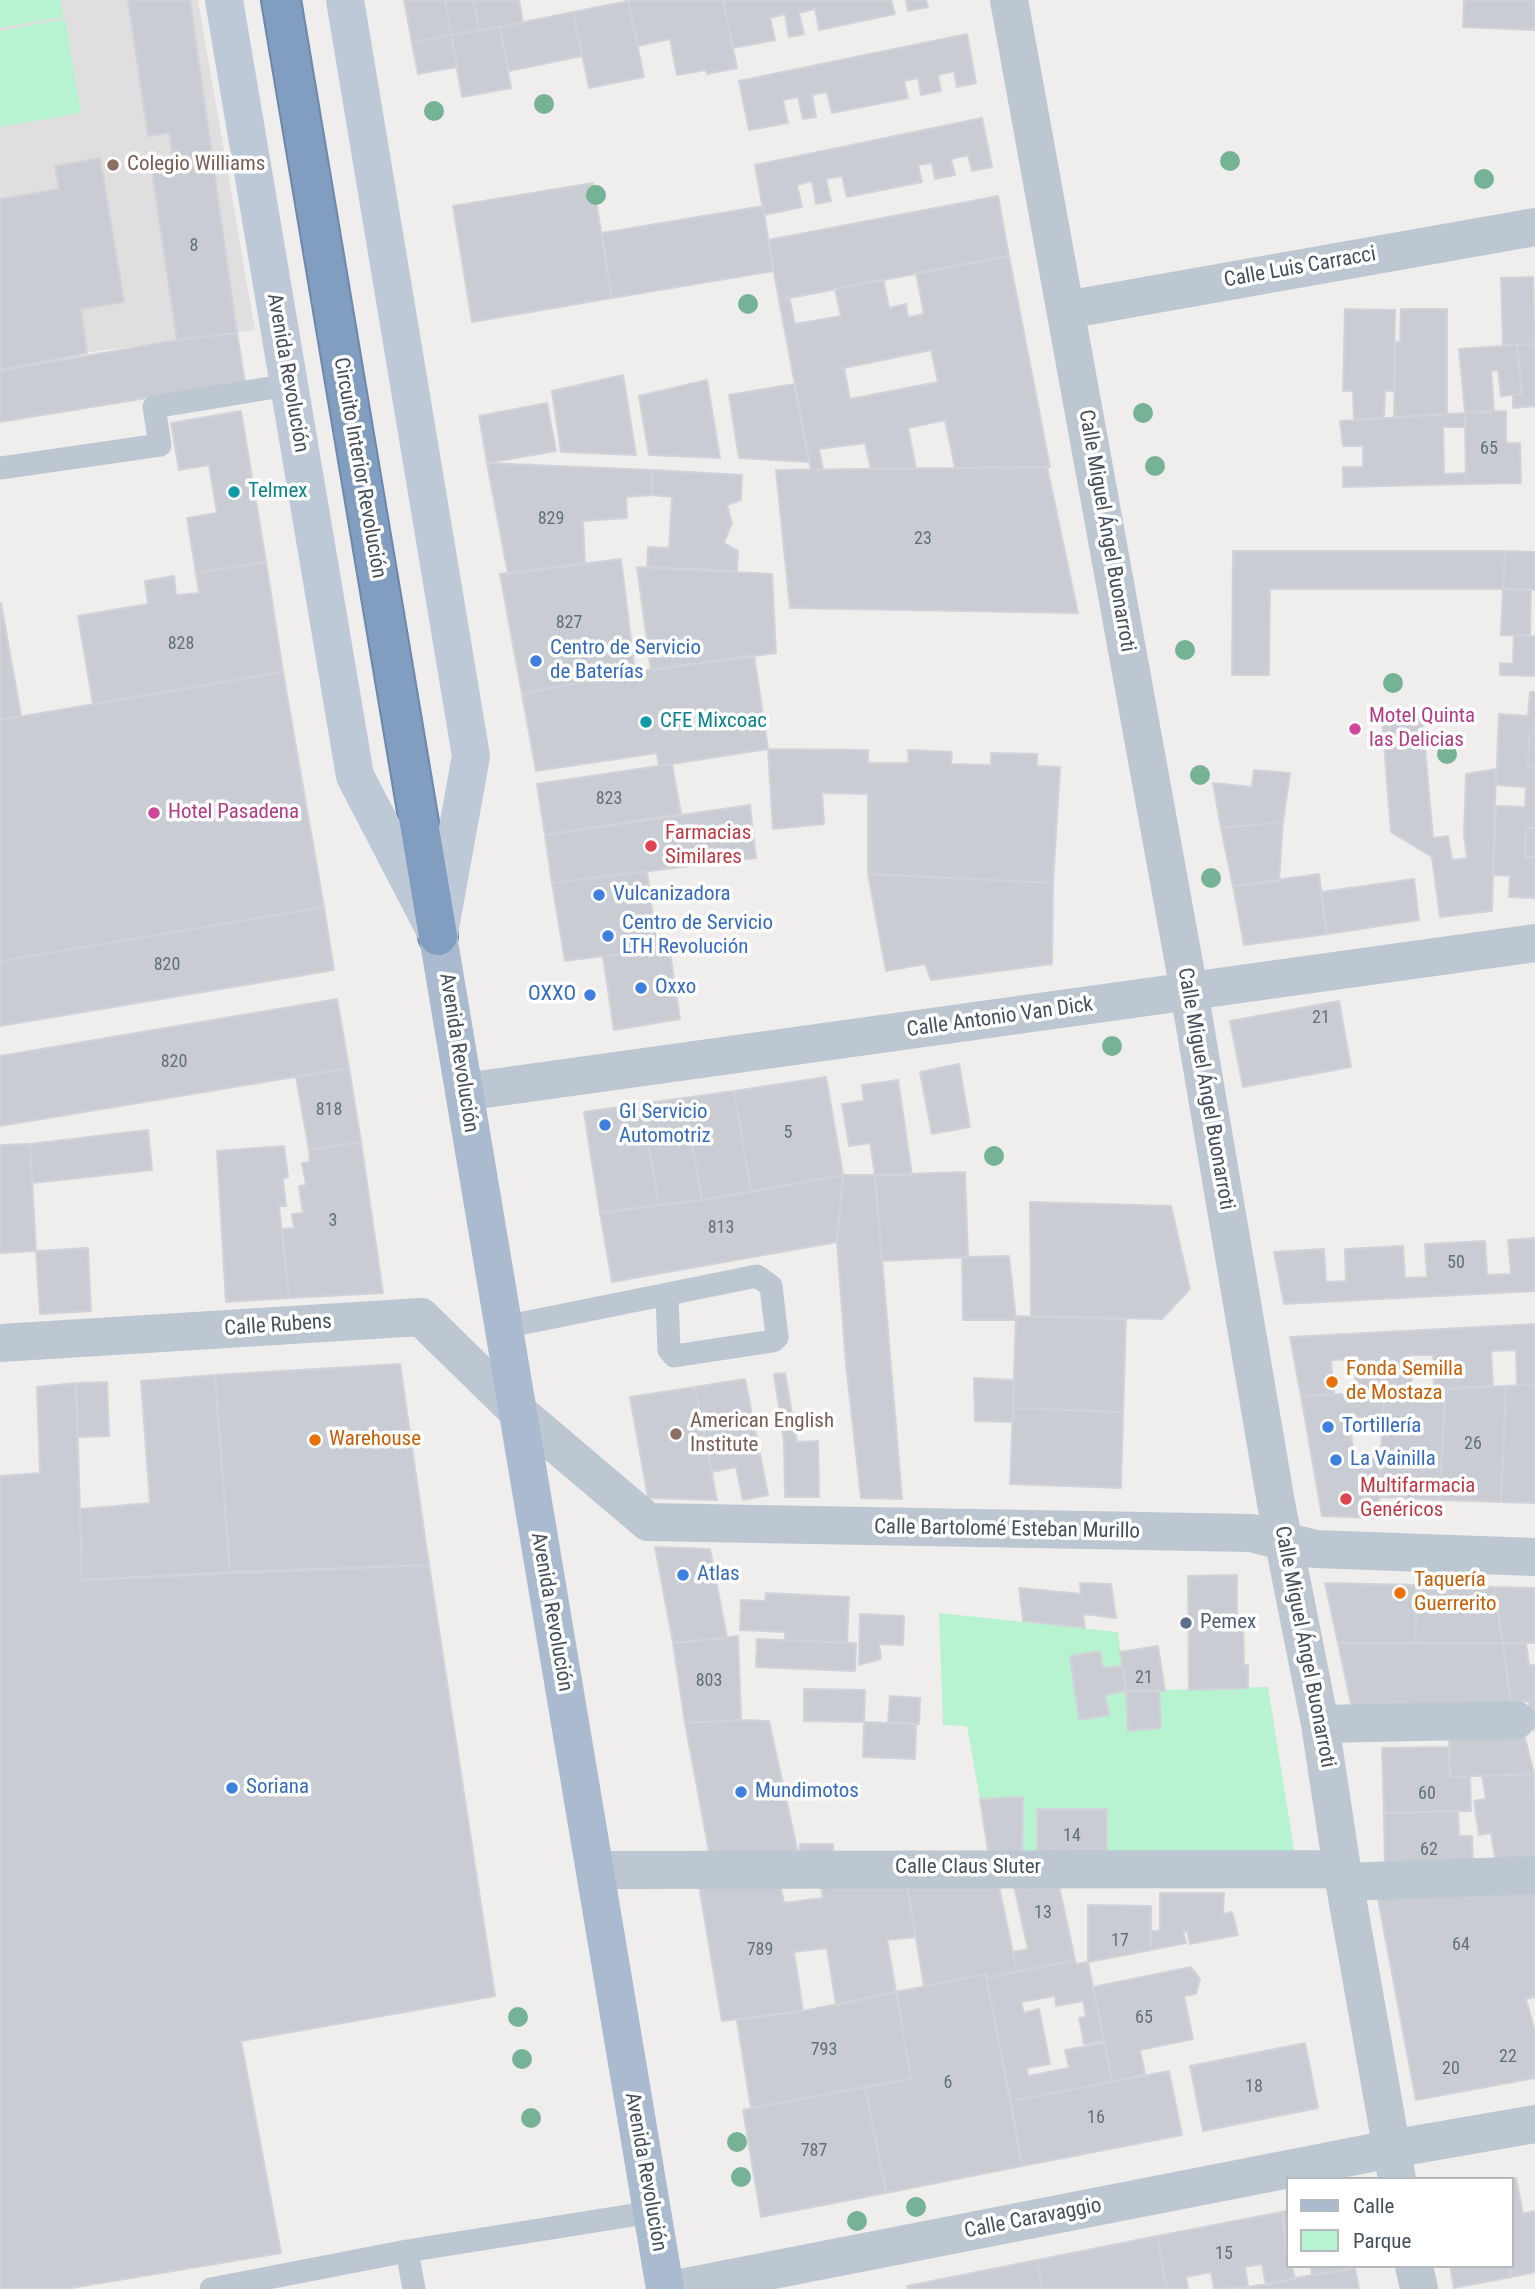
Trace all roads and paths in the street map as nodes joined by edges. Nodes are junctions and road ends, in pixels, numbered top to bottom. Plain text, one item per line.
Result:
1 (224, 0) edge
2 (281, 0) edge
3 (345, 0) edge
4 (1009, 0) edge
5 (1535, 227) edge
6 (1066, 310) junction
7 (288, 385) junction
8 (0, 468) edge
9 (438, 936) junction
10 (1535, 943) edge
11 (1189, 991) junction
12 (464, 1092) junction
13 (667, 1296) junction
14 (504, 1327) junction
15 (0, 1343) edge
16 (517, 1411) junction
17 (1284, 1542) junction
18 (1535, 1557) edge
19 (1516, 1720) dead end
20 (1320, 1724) junction
21 (595, 1870) junction
22 (1343, 1875) junction
23 (1535, 1875) edge
24 (1535, 2124) edge
25 (1394, 2164) edge
26 (1319, 2177) edge
27 (1286, 2183) edge
28 (652, 2212) junction
29 (407, 2251) junction
30 (1414, 2268) edge
31 (215, 2289) edge
32 (414, 2289) edge
33 (665, 2289) edge
34 (676, 2289) edge
35 (1419, 2289) edge

1 - 7 main road, Avenida Revolución
2 - 9 highway, Circuito Interior Revolución
3 - 9 main road, Avenida Revolución
4 - 6 street, Calle Miguel Ángel Buonarroti
5 - 6 street, Calle Luis Carracci
6 - 11 street, Calle Miguel Ángel Buonarroti
7 - 8 lane
7 - 9 main road, Avenida Revolución
9 - 12 main road, Avenida Revolución
10 - 11 street, Calle Antonio Van Dick
11 - 12 street, Calle Antonio Van Dick
11 - 17 street, Calle Miguel Ángel Buonarroti
12 - 14 main road, Avenida Revolución
13 - 13 lane
13 - 14 lane
14 - 16 main road, Avenida Revolución
15 - 16 street, Calle Rubens
16 - 17 street, Calle Bartolomé Esteban Murillo
16 - 21 main road, Avenida Revolución
17 - 18 street, Calle Bartolomé Esteban Murillo
17 - 20 street, Calle Miguel Ángel Buonarroti
19 - 20 street
20 - 22 street, Calle Miguel Ángel Buonarroti
21 - 22 street, Calle Claus Sluter
21 - 28 main road, Avenida Revolución
22 - 23 street, Calle Claus Sluter
22 - 25 street, Calle Miguel Ángel Buonarroti
24 - 25 street, Calle Caravaggio
25 - 26 street, Calle Caravaggio
27 - 34 street, Calle Caravaggio
28 - 29 lane
28 - 33 main road, Avenida Revolución
29 - 31 lane
29 - 32 lane
30 - 35 street

